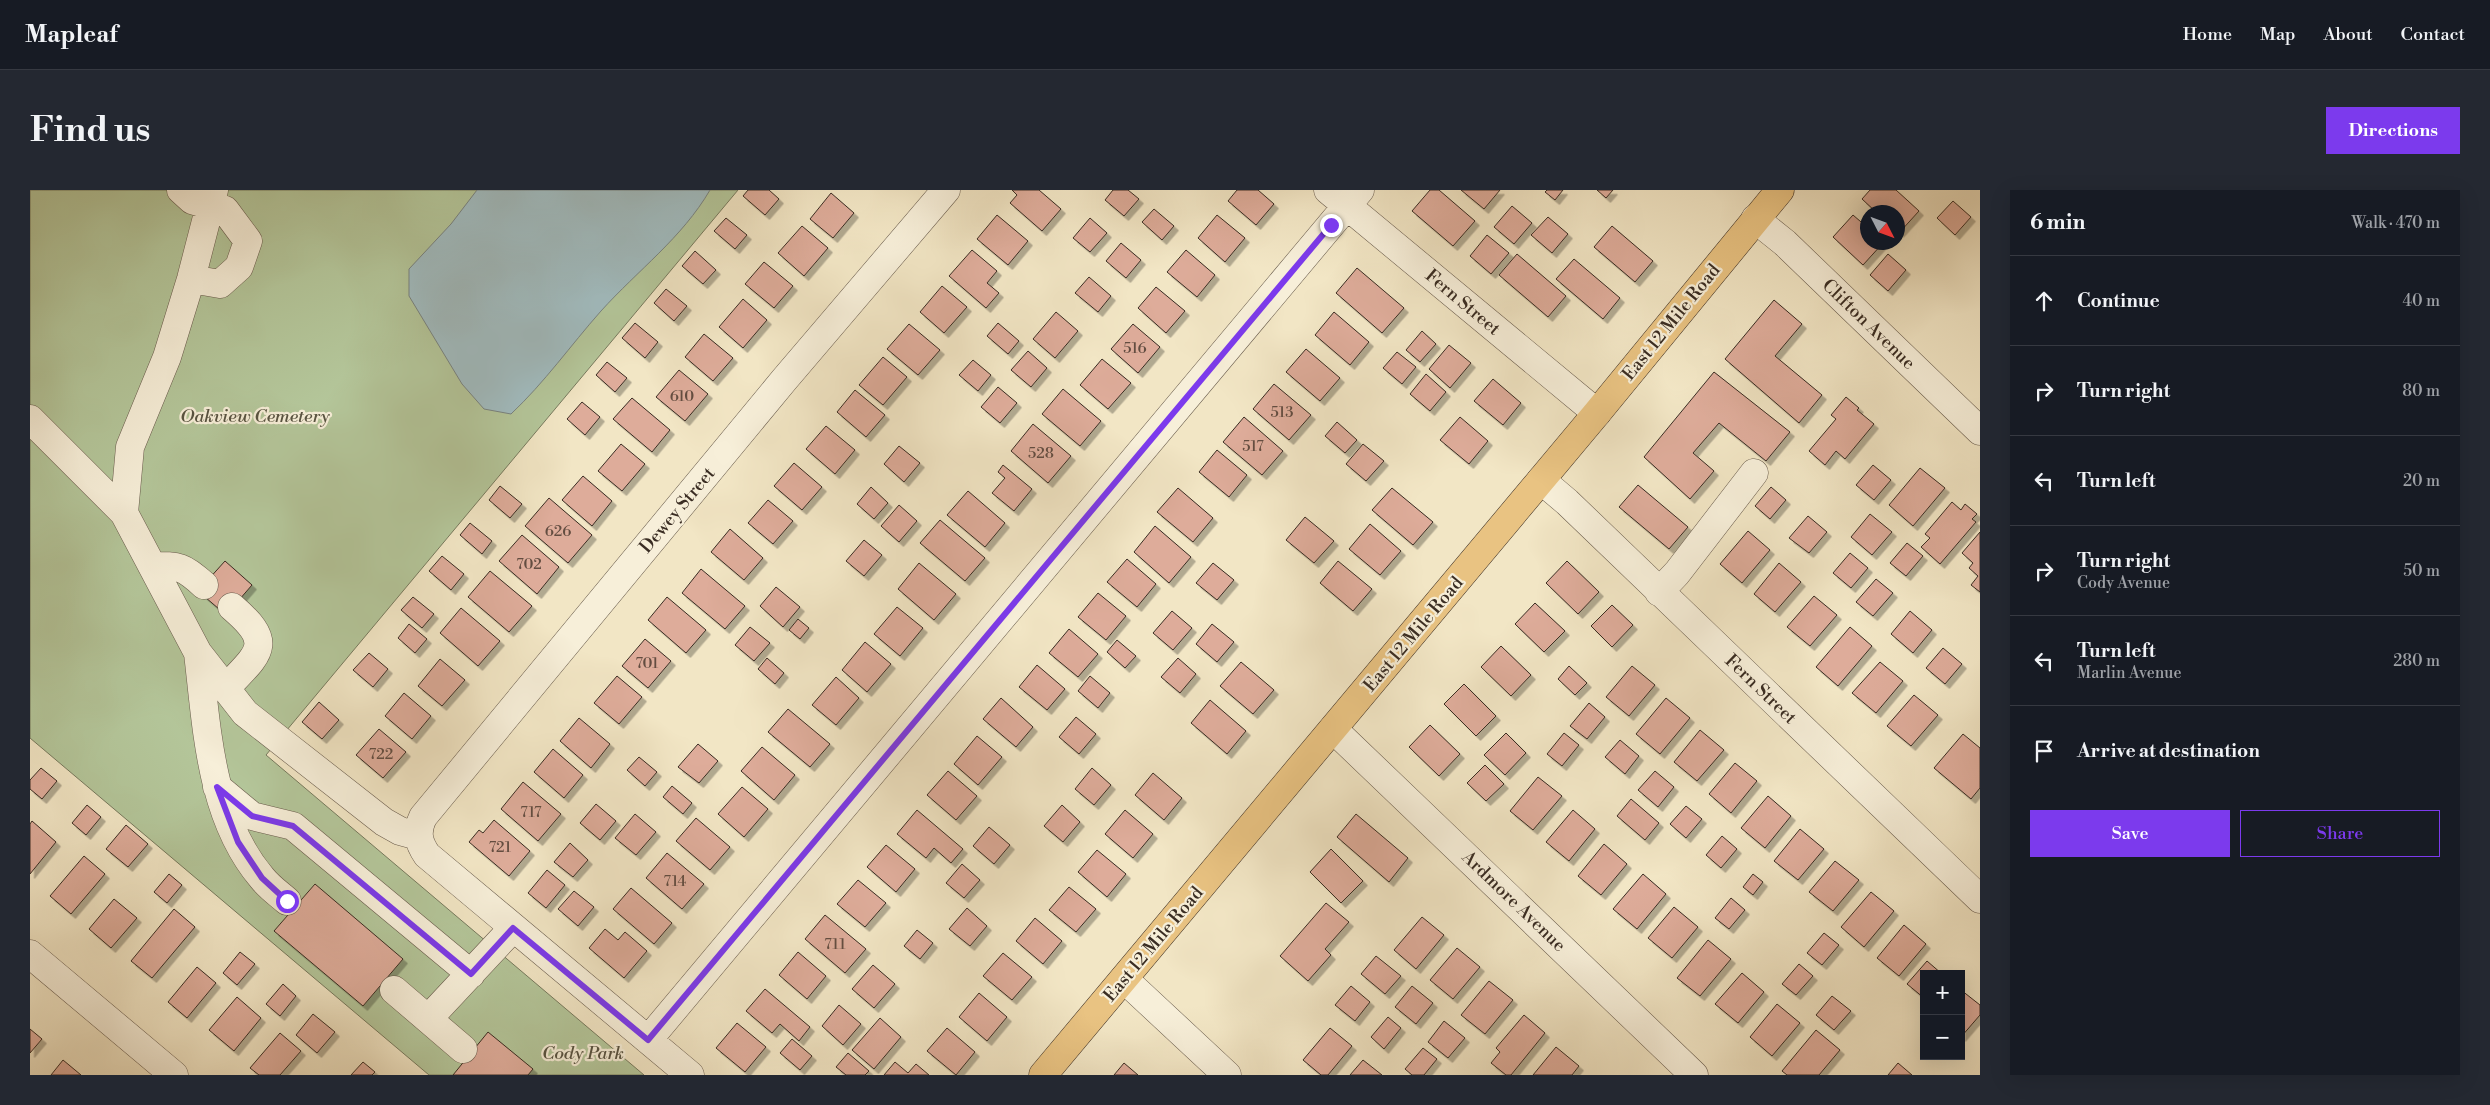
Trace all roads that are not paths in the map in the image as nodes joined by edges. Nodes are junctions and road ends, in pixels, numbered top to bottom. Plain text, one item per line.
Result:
1 (181, 190) edge
2 (946, 190) edge
3 (1780, 190) edge
4 (1345, 195) edge
5 (212, 198) edge
6 (1755, 219) junction
7 (191, 279) junction
8 (1597, 413) junction
9 (30, 419) edge
10 (1980, 430) edge
11 (1754, 472) dead end
12 (1541, 480) junction
13 (124, 513) junction
14 (152, 566) junction
15 (204, 585) dead end
16 (1659, 592) junction
17 (232, 607) dead end
18 (198, 654) junction
19 (226, 688) junction
20 (1333, 729) junction
21 (217, 787) junction
22 (418, 836) junction
23 (1980, 899) edge
24 (287, 901) dead end
25 (513, 928) junction
26 (30, 954) edge
27 (471, 974) junction
28 (1124, 979) junction
29 (394, 990) dead end
30 (428, 1019) junction
31 (648, 1040) junction
32 (463, 1049) dead end
33 (174, 1075) edge
34 (690, 1075) edge
35 (1043, 1075) edge
36 (1227, 1075) edge
37 (1694, 1075) edge

1 - 5 street
2 - 22 street, Dewey Street
3 - 6 main road, East 12 Mile Road
4 - 8 street, Fern Street
4 - 31 street
5 - 7 street
5 - 7 street
6 - 8 main road, East 12 Mile Road
6 - 10 street, Clifton Avenue
7 - 13 street
8 - 12 main road, East 12 Mile Road
9 - 13 street
11 - 16 street
12 - 16 street, Fern Street
12 - 20 main road, East 12 Mile Road
13 - 14 street
14 - 15 street
14 - 18 street
16 - 23 street, Fern Street
17 - 19 street
18 - 19 street
18 - 21 street
19 - 22 street
20 - 28 main road, East 12 Mile Road
20 - 37 street, Ardmore Avenue
21 - 24 street
21 - 27 street
22 - 25 street
25 - 27 street
25 - 31 street
26 - 33 street
27 - 30 street
28 - 35 main road, East 12 Mile Road
28 - 36 street
29 - 30 street
30 - 32 street
31 - 34 street

